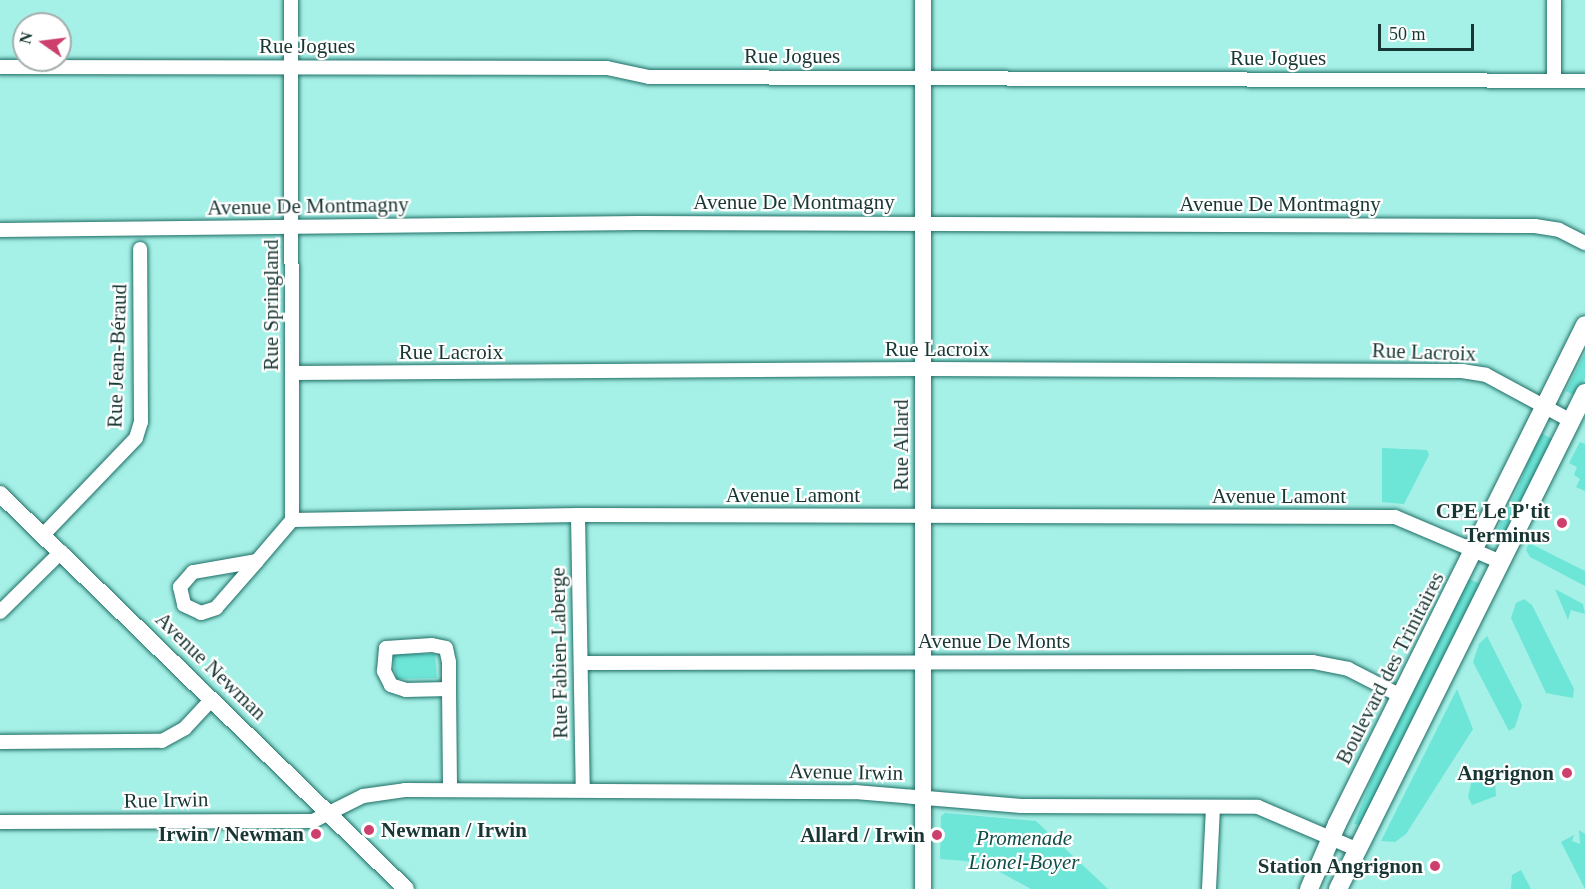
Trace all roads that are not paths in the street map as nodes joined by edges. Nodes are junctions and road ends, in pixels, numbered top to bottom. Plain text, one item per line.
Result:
1 (291, 0) edge
2 (923, 0) edge
3 (1554, 0) edge
4 (0, 67) edge
5 (291, 68) junction
6 (923, 78) junction
7 (1554, 81) junction
8 (1585, 81) edge
9 (923, 224) junction
10 (292, 228) junction
11 (0, 230) edge
12 (1585, 243) edge
13 (140, 249) dead end
14 (1585, 325) edge
15 (924, 369) junction
16 (292, 373) junction
17 (1585, 393) edge
18 (1545, 405) junction
19 (1571, 421) junction
20 (0, 494) edge
21 (578, 515) junction
22 (924, 516) junction
23 (292, 520) junction
24 (43, 535) junction
25 (1474, 549) junction
26 (61, 552) junction
27 (257, 561) junction
28 (1501, 562) junction
29 (0, 612) edge
30 (924, 661) junction
31 (580, 663) junction
32 (449, 689) junction
33 (1401, 696) junction
34 (212, 699) junction
35 (0, 742) edge
36 (450, 790) junction
37 (583, 790) junction
38 (924, 796) junction
39 (1213, 807) junction
40 (330, 812) junction
41 (0, 822) edge
42 (1330, 838) junction
43 (1356, 849) junction
44 (406, 889) edge
45 (923, 889) edge
46 (1209, 889) edge
47 (1309, 889) edge
48 (1338, 889) edge

1 - 5 street, Rue Springland
2 - 6 street, Rue Allard
3 - 7 street
4 - 5 street, Rue Jogues
5 - 6 street, Rue Jogues
5 - 10 street, Rue Springland
6 - 7 street, Rue Jogues
6 - 9 street, Rue Allard
7 - 8 street, Rue Jogues
9 - 10 street, Avenue De Montmagny
9 - 12 street, Avenue De Montmagny
9 - 15 street, Rue Allard
10 - 11 street, Avenue De Montmagny
10 - 16 street, Rue Springland
13 - 24 street, Rue Jean-Béraud
14 - 18 main road, Boulevard des Trinitaires
15 - 16 street, Rue Lacroix
15 - 18 street, Rue Lacroix
15 - 22 street, Rue Allard
16 - 23 street, Rue Springland
17 - 19 main road
18 - 19 street, Rue Lacroix
18 - 25 main road, Boulevard des Trinitaires
19 - 28 main road
20 - 24 street, Avenue Newman
21 - 22 street, Avenue Lamont
21 - 23 street, Avenue Lamont
21 - 31 street, Rue Fabien-Laberge
22 - 25 street, Avenue Lamont
22 - 30 street, Rue Allard
23 - 27 street
24 - 26 street, Avenue Newman
25 - 28 street, Avenue Lamont
25 - 33 main road, Boulevard des Trinitaires
26 - 29 street
26 - 34 street, Avenue Newman
27 - 27 street
28 - 43 main road
30 - 31 street, Avenue De Monts
30 - 33 street, Avenue De Monts
30 - 38 street, Rue Allard
31 - 37 street, Rue Fabien-Laberge
32 - 32 street
32 - 36 street
33 - 42 main road, Boulevard des Trinitaires
34 - 35 street
34 - 40 street, Avenue Newman
36 - 37 street, Avenue Irwin
36 - 40 street, Avenue Irwin
37 - 38 street, Avenue Irwin
38 - 39 street, Avenue Irwin
38 - 45 street, Rue Allard
39 - 42 street, Avenue Irwin
39 - 46 street
40 - 41 street, Rue Irwin
40 - 44 street, Avenue Newman
42 - 43 street, Avenue Irwin
42 - 47 main road, Boulevard des Trinitaires
43 - 48 main road

